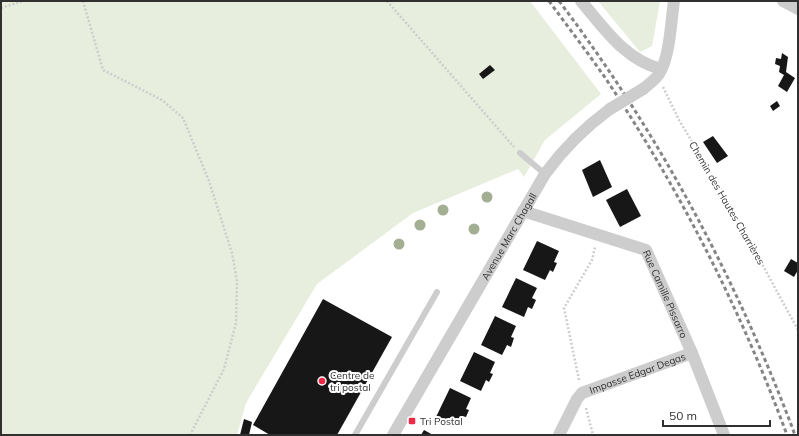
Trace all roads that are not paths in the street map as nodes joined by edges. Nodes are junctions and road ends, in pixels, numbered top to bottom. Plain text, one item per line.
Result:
1 (581, 1) edge
2 (674, 1) edge
3 (783, 1) edge
4 (798, 9) edge
5 (660, 72) junction
6 (520, 153) road end
7 (545, 174) junction
8 (523, 211) junction
9 (437, 292) dead end
10 (692, 352) junction
11 (355, 435) edge
12 (393, 435) edge
13 (559, 435) edge
14 (724, 435) edge

1 - 5 street
2 - 5 street
3 - 4 street
5 - 7 street, Avenue Marc Chagall, bridge
6 - 7 lane
7 - 8 street, Avenue Marc Chagall
8 - 10 street, Rue Camille Pissarro
8 - 12 street, Avenue Marc Chagall
9 - 11 lane
10 - 13 street, Impasse Edgar Degas
10 - 14 street, Rue Camille Pissarro

